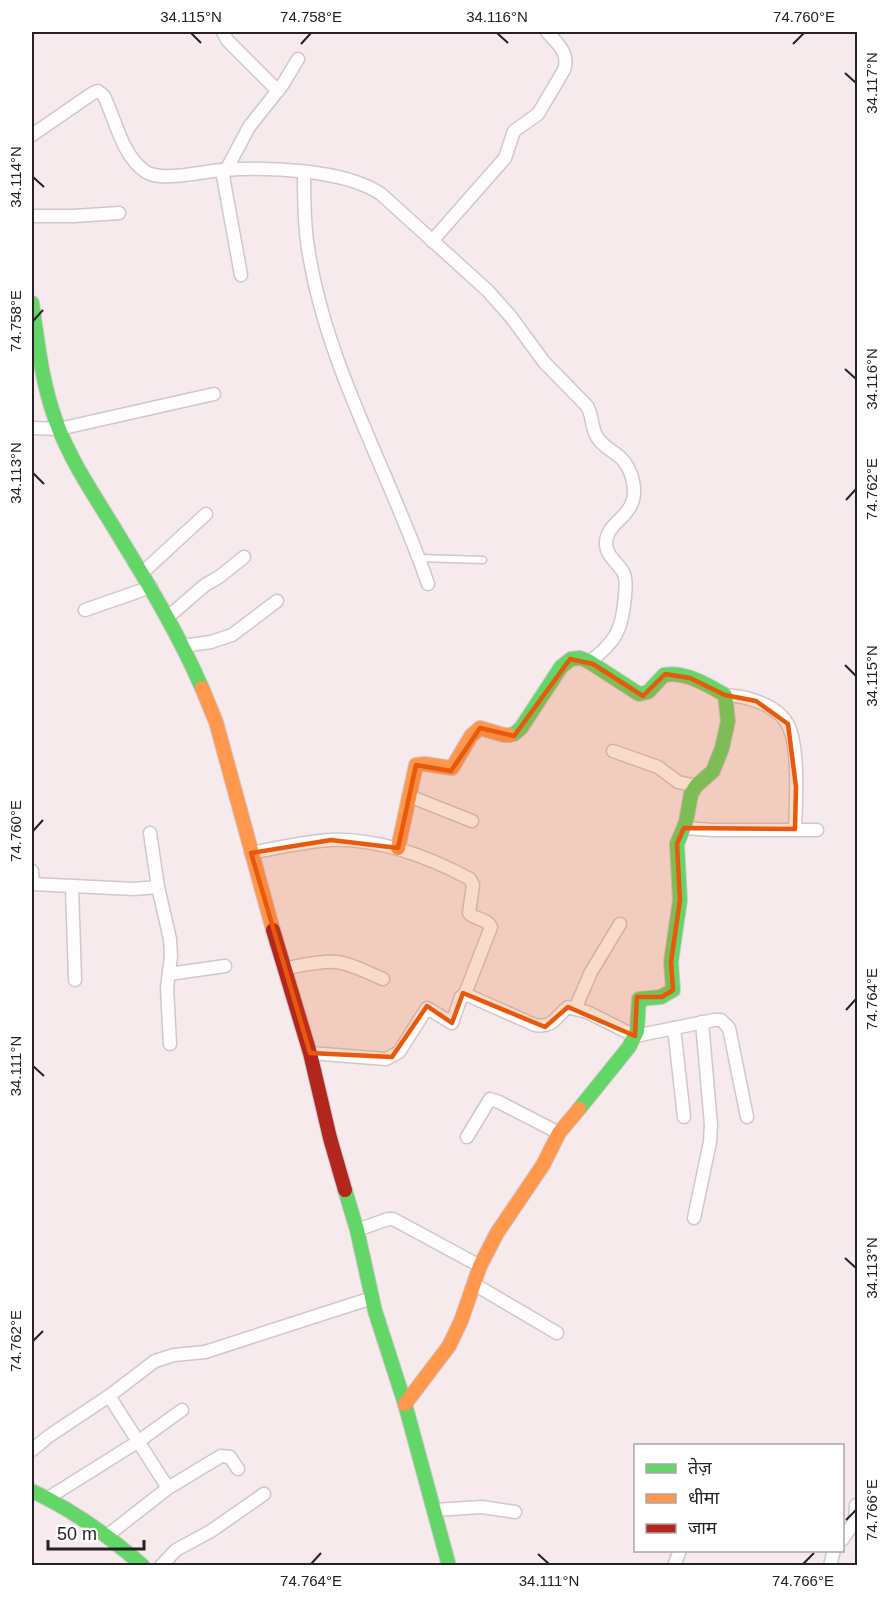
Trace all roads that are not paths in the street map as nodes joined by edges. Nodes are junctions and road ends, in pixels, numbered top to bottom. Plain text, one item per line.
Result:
1 (223, 32) edge
2 (547, 32) edge
3 (298, 59) dead end
4 (278, 91) junction
5 (32, 135) edge
6 (225, 170) junction
7 (304, 172) junction
8 (119, 213) dead end
9 (32, 216) edge
10 (432, 241) junction
11 (241, 275) dead end
12 (32, 303) edge
13 (214, 394) dead end
14 (32, 428) edge
15 (59, 429) junction
16 (206, 514) dead end
17 (244, 557) dead end
18 (419, 558) junction
19 (483, 560) dead end
20 (142, 573) junction
21 (428, 584) dead end
22 (151, 588) junction
23 (277, 601) dead end
24 (85, 610) dead end
25 (168, 617) junction
26 (183, 646) junction
27 (589, 662) junction
28 (725, 695) junction
29 (613, 751) dead end
30 (696, 786) junction
31 (409, 796) junction
32 (472, 821) dead end
33 (684, 828) junction
34 (795, 829) junction
35 (817, 830) dead end
36 (150, 833) dead end
37 (398, 848) junction
38 (251, 853) junction
39 (32, 871) edge
40 (32, 884) edge
41 (72, 886) junction
42 (158, 887) junction
43 (620, 924) dead end
44 (225, 966) dead end
45 (285, 968) junction
46 (169, 974) junction
47 (383, 979) dead end
48 (75, 980) dead end
49 (465, 994) junction
50 (575, 1009) junction
51 (702, 1022) junction
52 (674, 1028) junction
53 (635, 1036) junction
54 (170, 1044) dead end
55 (310, 1053) junction
56 (684, 1117) dead end
57 (747, 1117) dead end
58 (559, 1133) junction
59 (467, 1137) dead end
60 (694, 1218) dead end
61 (357, 1230) junction
62 (480, 1266) junction
63 (474, 1284) junction
64 (372, 1298) junction
65 (557, 1333) dead end
66 (109, 1396) junction
67 (405, 1404) junction
68 (183, 1410) dead end
69 (139, 1441) junction
70 (32, 1450) edge
71 (238, 1469) dead end
72 (168, 1488) junction
73 (32, 1491) edge
74 (264, 1494) dead end
75 (48, 1498) junction
76 (856, 1505) edge
77 (434, 1510) junction
78 (514, 1512) dead end
79 (108, 1535) junction
80 (844, 1538) edge
81 (680, 1552) edge
82 (143, 1566) edge
83 (161, 1566) edge
84 (449, 1566) edge
85 (674, 1566) edge

1 - 4 street
2 - 10 street
3 - 4 street
4 - 6 street
5 - 6 street
6 - 7 street
6 - 11 street
7 - 10 street
7 - 18 street
8 - 9 street
10 - 27 street
12 - 15 street
13 - 15 street
14 - 15 street
15 - 20 street
16 - 20 street
17 - 25 street
18 - 19 lane
18 - 21 street
20 - 22 street
22 - 24 street
22 - 25 street
23 - 26 street
25 - 26 street
26 - 38 street
27 - 28 street
27 - 31 street
28 - 30 street
28 - 34 street
29 - 30 street
30 - 33 street
31 - 32 street
31 - 37 street
33 - 34 street
33 - 53 street
34 - 35 street
36 - 42 street
37 - 38 street
37 - 49 street
38 - 45 street
39 - 40 street
40 - 41 street
41 - 42 street
41 - 48 street
42 - 46 street
43 - 50 street
44 - 46 street
45 - 47 street
45 - 55 street
46 - 54 street
49 - 50 street
49 - 55 street
50 - 53 street
51 - 52 street
51 - 57 street
51 - 60 street
52 - 53 street
52 - 56 street
53 - 58 street
55 - 61 street
58 - 59 street
58 - 62 street
61 - 62 street
61 - 64 street
62 - 63 street
63 - 65 street
63 - 67 street
64 - 66 street
64 - 67 street
66 - 69 street
66 - 70 street
67 - 77 street
68 - 69 street
69 - 72 street
69 - 75 street
71 - 72 street
72 - 79 street
73 - 75 street
74 - 83 street
75 - 79 street
76 - 80 street
77 - 78 street
77 - 84 street
79 - 82 street
81 - 85 street

